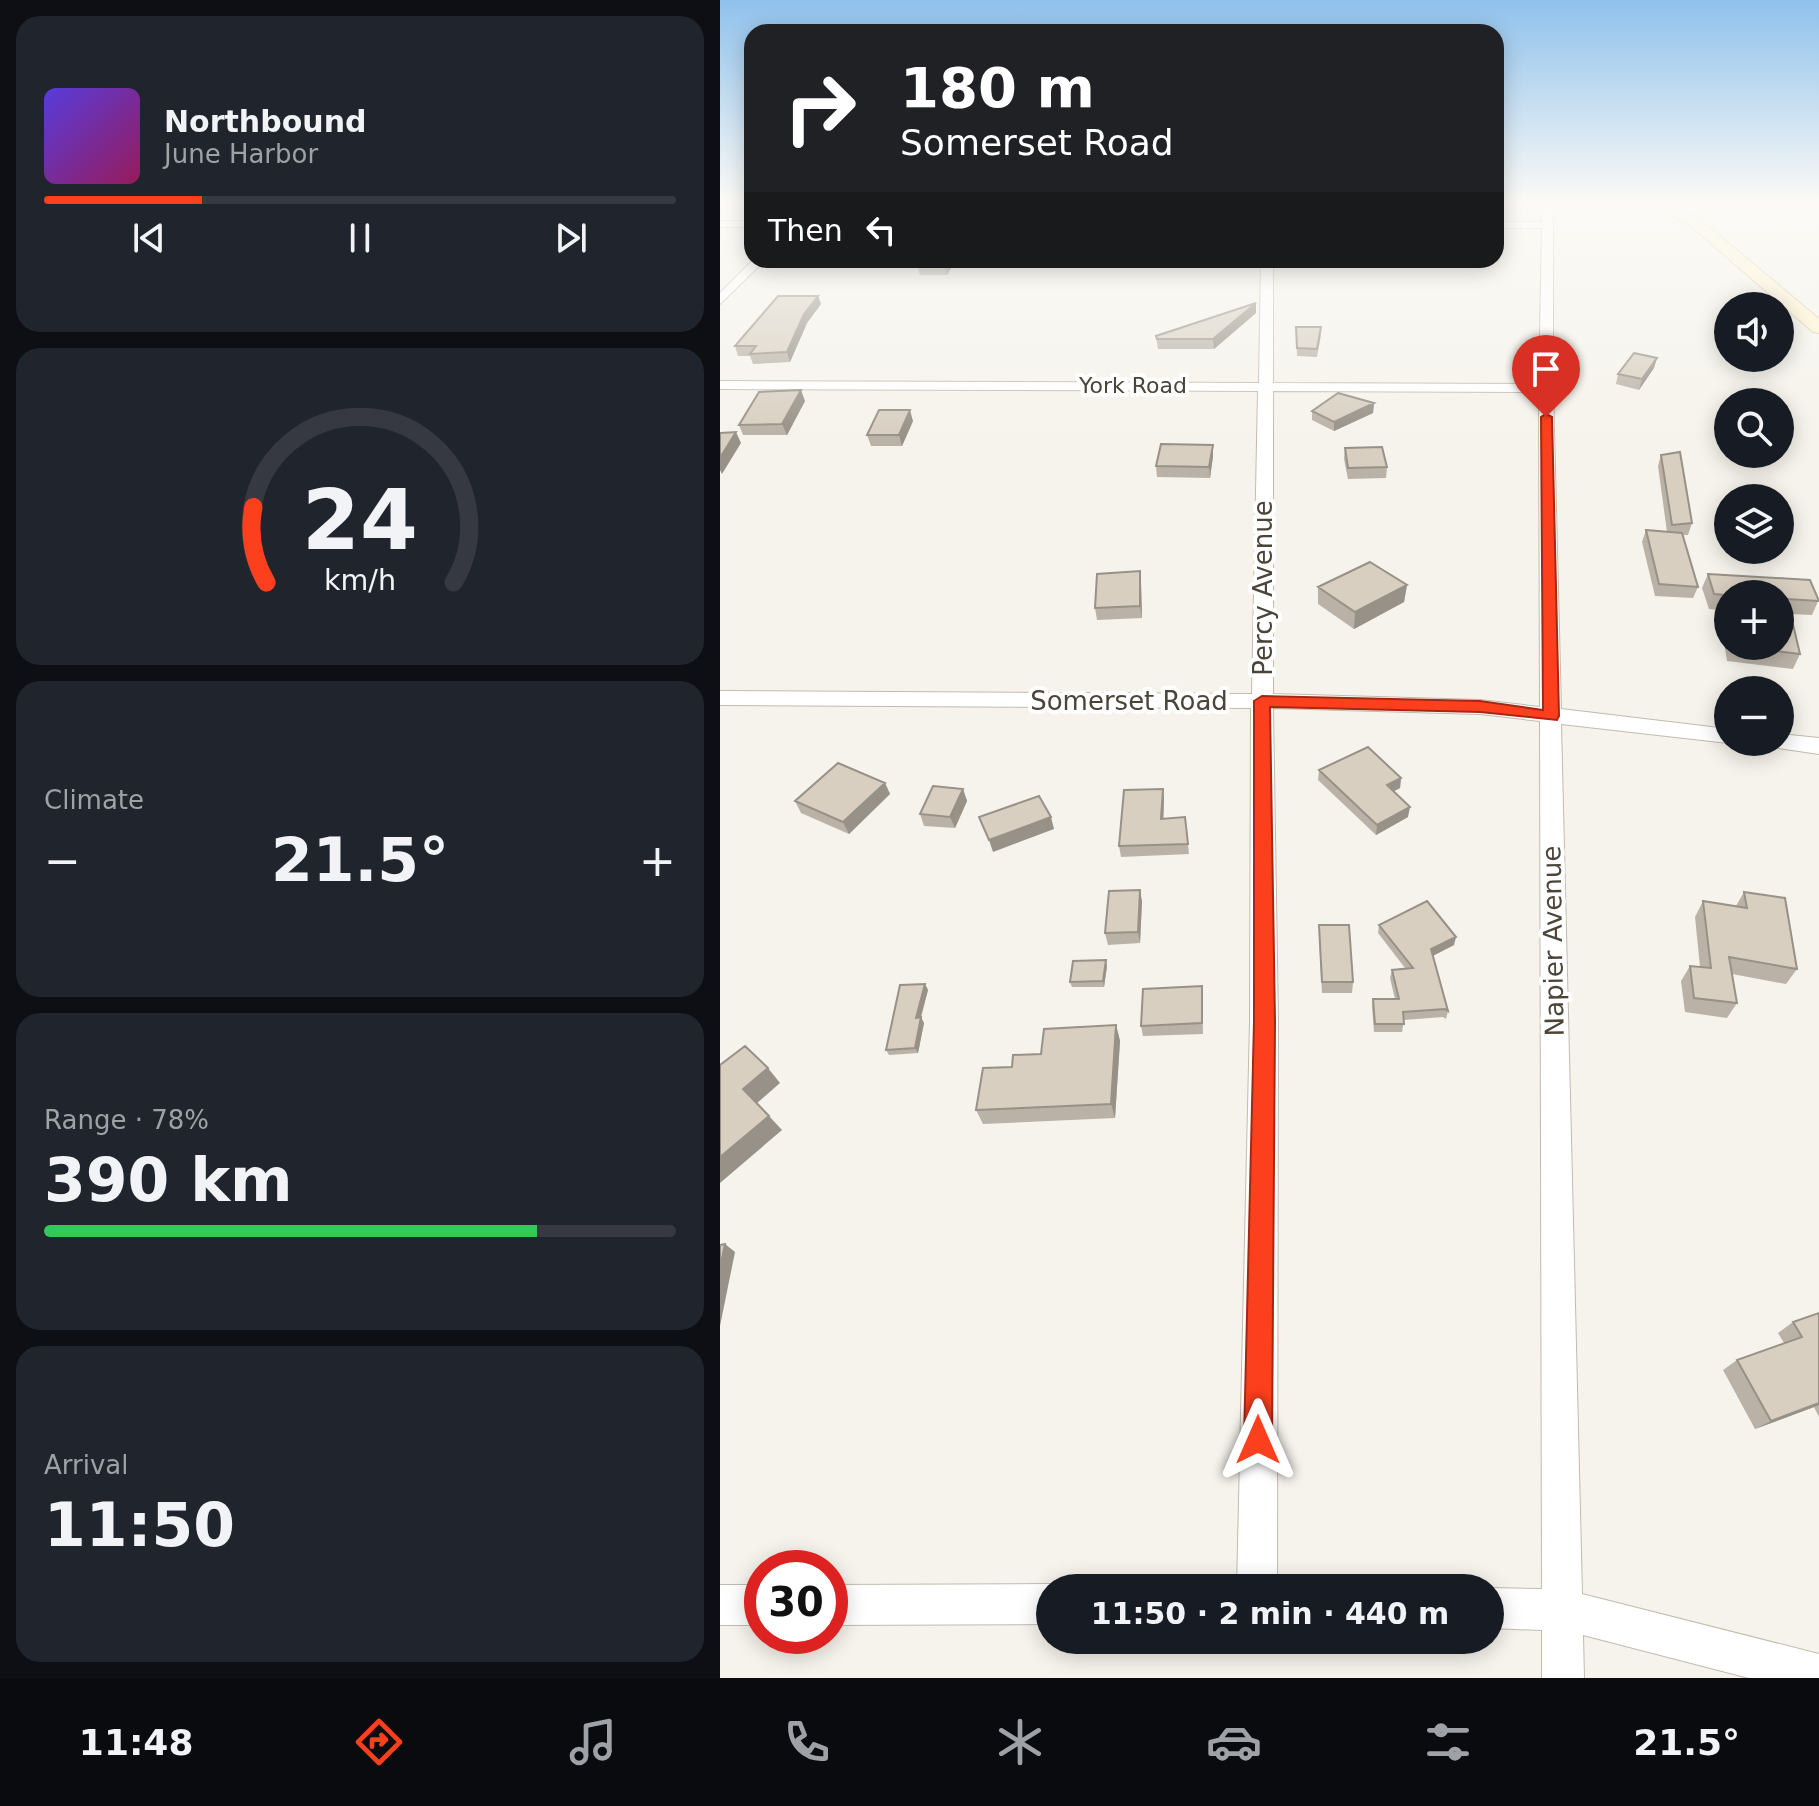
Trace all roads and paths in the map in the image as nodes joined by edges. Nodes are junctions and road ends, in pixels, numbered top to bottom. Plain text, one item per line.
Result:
1 (738, 281) edge
2 (1266, 281) edge
3 (1547, 281) edge
4 (1764, 281) edge
5 (720, 300) edge
6 (1819, 328) edge
7 (720, 385) edge
8 (1264, 386) junction
9 (1546, 388) junction
10 (720, 698) edge
11 (1262, 701) junction
12 (1551, 716) junction
13 (1714, 734) edge
14 (1794, 743) edge
15 (1819, 746) edge
16 (1257, 1574) edge
17 (1036, 1604) edge
18 (720, 1605) edge
19 (744, 1605) edge
20 (848, 1605) edge
21 (1504, 1608) edge
22 (1563, 1610) junction
23 (1819, 1675) edge
24 (1563, 1678) edge

1 - 5 street
2 - 8 street, Percy Avenue
3 - 9 street, Napier Avenue
4 - 6 main road
7 - 8 street, York Road
8 - 9 street, York Road
8 - 11 street, Percy Avenue
9 - 12 street, Napier Avenue
10 - 11 street, Somerset Road
11 - 12 street, Somerset Road
11 - 16 street, Percy Avenue
12 - 13 street, Somerset Road
12 - 22 street, Napier Avenue
14 - 15 street
17 - 20 street
18 - 19 street
21 - 22 street
22 - 23 street
22 - 24 street, Napier Avenue

